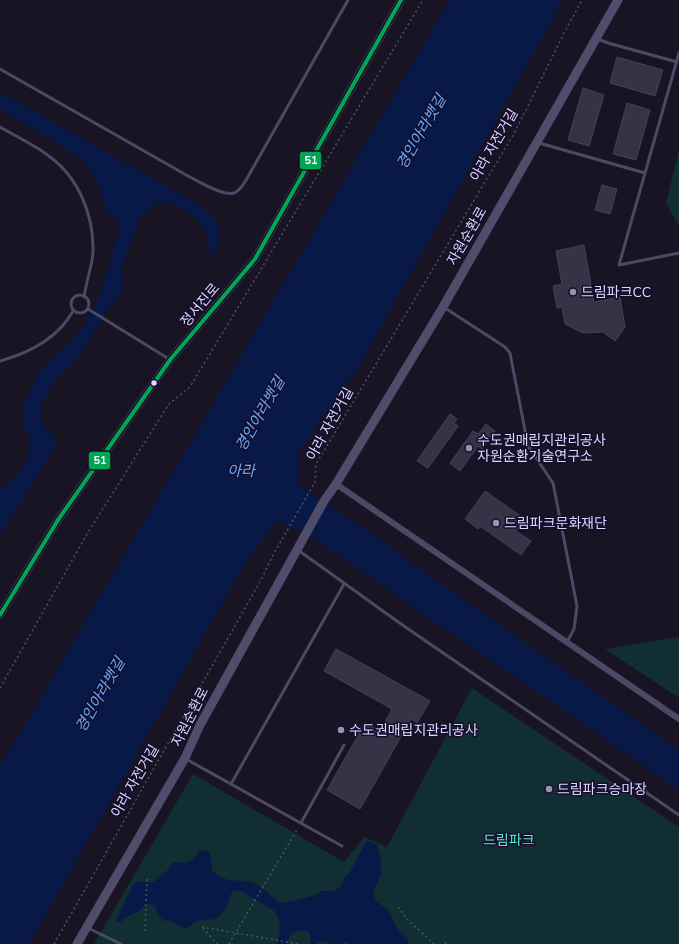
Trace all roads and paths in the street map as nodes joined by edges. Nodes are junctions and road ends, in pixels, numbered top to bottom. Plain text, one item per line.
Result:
1 (348, 0) edge
2 (401, 0) edge
3 (423, 0) edge
4 (582, 0) edge
5 (618, 0) edge
6 (596, 38) junction
7 (679, 53) edge
8 (677, 62) junction
9 (0, 69) edge
10 (0, 127) edge
11 (537, 143) junction
12 (645, 172) junction
13 (679, 254) edge
14 (84, 297) junction
15 (443, 307) junction
16 (88, 309) junction
17 (73, 310) junction
18 (170, 360) junction
19 (0, 361) edge
20 (336, 484) junction
21 (298, 546) junction
22 (344, 584) junction
23 (0, 615) edge
24 (567, 642) junction
25 (0, 688) edge
26 (679, 719) edge
27 (344, 745) dead end
28 (185, 758) junction
29 (231, 784) junction
30 (679, 815) edge
31 (301, 823) junction
32 (342, 846) dead end
33 (147, 877) dead end
34 (398, 907) dead end
35 (87, 927) junction
36 (144, 931) dead end
37 (236, 933) junction
38 (447, 942) dead end
39 (54, 944) edge
40 (77, 944) edge
41 (120, 944) edge
42 (217, 944) edge
43 (229, 944) edge
44 (299, 944) edge
45 (434, 944) edge
46 (445, 944) edge

1 - 9 lane
2 - 18 street, 정서진로
3 - 25 path
4 - 39 path, 아라 자전거길
5 - 6 main road, 자원순환로
6 - 8 lane
6 - 11 main road, 자원순환로
7 - 8 lane
8 - 12 lane
10 - 14 lane
11 - 12 lane
11 - 15 main road, 자원순환로
12 - 13 lane
14 - 16 lane
14 - 17 lane
15 - 20 main road, 자원순환로
15 - 24 lane
16 - 17 lane
16 - 18 lane
17 - 19 lane
18 - 23 street, 정서진로
20 - 21 main road, 자원순환로
20 - 24 street
21 - 22 lane
21 - 28 main road, 자원순환로
22 - 29 lane
22 - 30 lane
24 - 26 street
27 - 31 lane
28 - 29 lane
28 - 35 main road, 자원순환로
29 - 31 lane
31 - 32 lane
31 - 37 path
33 - 36 path
34 - 45 path
35 - 40 main road, 자원순환로
35 - 41 lane
37 - 42 path
37 - 43 path
37 - 44 path
38 - 46 path

